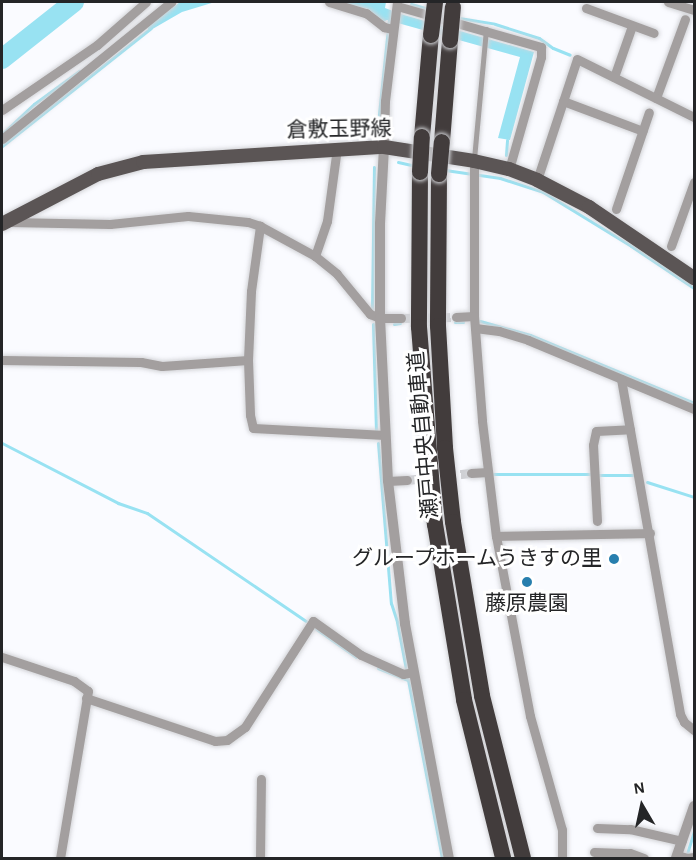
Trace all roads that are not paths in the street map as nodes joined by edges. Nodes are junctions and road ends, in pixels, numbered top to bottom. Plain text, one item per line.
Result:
1 (146, 2) edge
2 (171, 2) edge
3 (435, 2) edge
4 (668, 2) edge
5 (330, 3) edge
6 (454, 4) edge
7 (396, 6) edge
8 (586, 8) dead end
9 (694, 10) edge
10 (685, 19) dead end
11 (632, 26) junction
12 (390, 27) junction
13 (485, 33) junction
14 (654, 33) dead end
15 (614, 77) junction
16 (656, 98) junction
17 (563, 101) junction
18 (2, 110) edge
19 (649, 112) dead end
20 (694, 117) edge
21 (643, 131) junction
22 (2, 139) edge
23 (384, 147) junction
24 (337, 148) junction
25 (473, 164) junction
26 (509, 170) junction
27 (537, 180) junction
28 (694, 182) edge
29 (616, 209) dead end
30 (4, 223) edge
31 (260, 226) junction
32 (671, 246) dead end
33 (315, 256) junction
34 (694, 278) edge
35 (474, 316) junction
36 (456, 317) tunnel mouth
37 (380, 318) junction
38 (401, 318) tunnel mouth
39 (475, 328) junction
40 (2, 360) edge
41 (248, 360) junction
42 (621, 379) junction
43 (694, 409) edge
44 (630, 429) junction
45 (385, 435) junction
46 (488, 472) junction
47 (471, 473) tunnel mouth
48 (407, 480) tunnel mouth
49 (388, 481) junction
50 (597, 521) dead end
51 (650, 533) junction
52 (496, 536) junction
53 (2, 657) edge
54 (408, 673) junction
55 (86, 698) junction
56 (694, 730) edge
57 (261, 779) dead end
58 (694, 806) edge
59 (597, 828) dead end
60 (682, 841) junction
61 (594, 852) dead end
62 (681, 857) edge
63 (694, 857) edge
64 (60, 858) edge
65 (260, 858) edge
66 (449, 858) edge
67 (503, 858) edge
68 (523, 858) edge
69 (562, 858) edge
70 (644, 858) edge

1 - 18 street
2 - 22 street
3 - 67 highway, 瀬戸中央自動車道, bridge
4 - 9 street
5 - 12 street
6 - 68 highway, 瀬戸中央自動車道, bridge
7 - 12 street
7 - 13 street
8 - 11 street
10 - 16 street
11 - 14 street
11 - 15 street
12 - 23 street
13 - 25 lane
13 - 26 street
15 - 16 street
15 - 17 street
16 - 20 street
17 - 21 street
17 - 27 street
19 - 21 street
21 - 29 street
23 - 24 main road, 倉敷玉野線
23 - 25 main road, 倉敷玉野線
23 - 37 street
24 - 30 main road, 倉敷玉野線
24 - 33 street
25 - 26 main road, 倉敷玉野線
25 - 35 street
26 - 27 main road, 倉敷玉野線
27 - 34 main road, 倉敷玉野線
28 - 32 street
30 - 31 street
31 - 33 street
31 - 41 street
33 - 37 street
35 - 36 street
35 - 39 street
37 - 38 street
37 - 45 street
39 - 42 street
39 - 46 street
40 - 41 street
41 - 45 street
42 - 43 street
42 - 44 street
44 - 50 street
44 - 51 street
45 - 49 street
46 - 47 street
46 - 52 street
48 - 49 street
49 - 54 street
51 - 52 street
51 - 56 street
52 - 69 street
53 - 55 street
54 - 55 street
54 - 66 street
55 - 64 street
57 - 65 street
58 - 60 street
59 - 60 street
60 - 62 street
61 - 70 street
62 - 63 street

